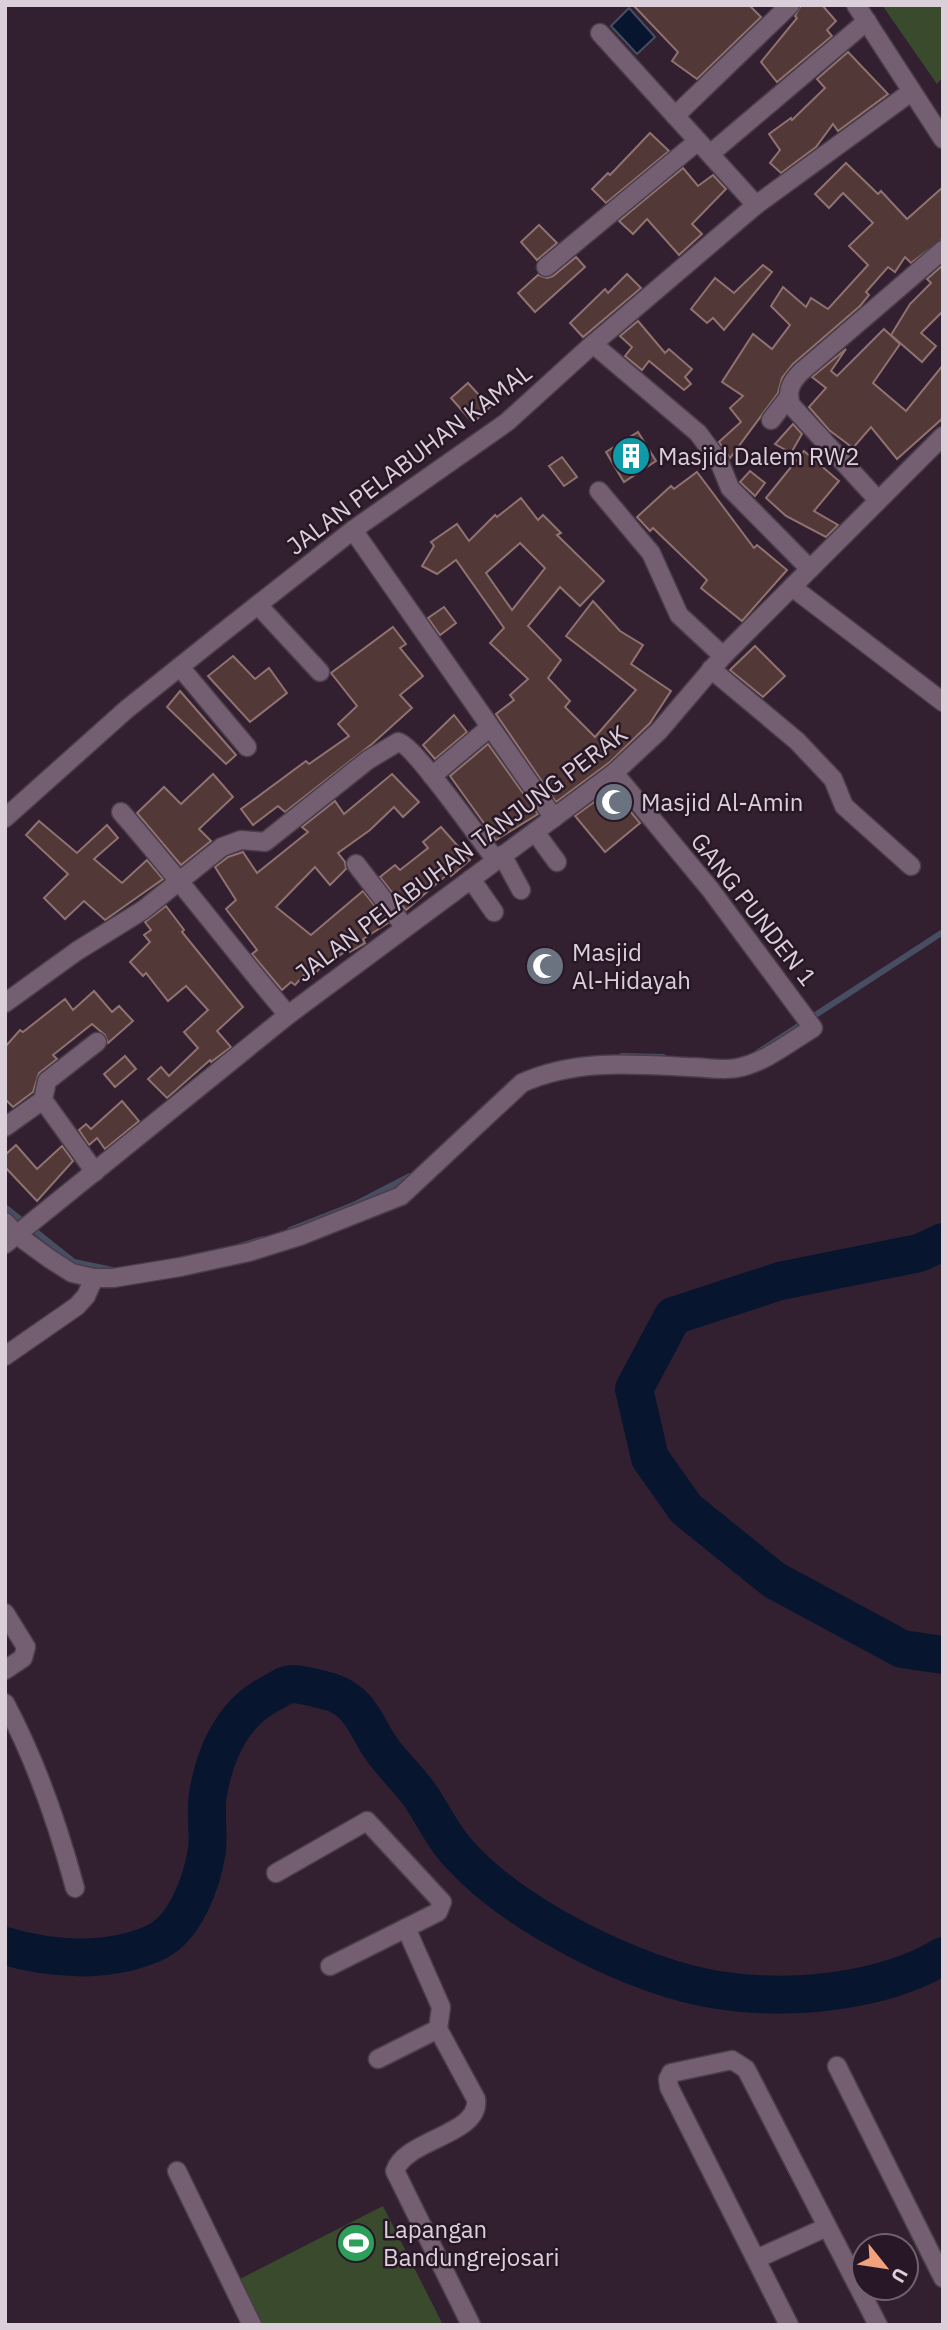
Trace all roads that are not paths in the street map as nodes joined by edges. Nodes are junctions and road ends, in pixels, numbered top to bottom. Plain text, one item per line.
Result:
1 (790, 5) edge
2 (856, 5) edge
3 (867, 21) junction
4 (600, 33) dead end
5 (911, 92) junction
6 (675, 116) junction
7 (943, 139) edge
8 (704, 148) junction
9 (757, 205) junction
10 (943, 250) edge
11 (546, 267) dead end
12 (593, 344) junction
13 (788, 398) junction
14 (771, 420) dead end
15 (943, 436) edge
16 (599, 491) dead end
17 (877, 499) junction
18 (353, 530) junction
19 (810, 569) junction
20 (792, 587) junction
21 (258, 605) junction
22 (717, 662) junction
23 (180, 667) junction
24 (320, 672) dead end
25 (943, 702) edge
26 (489, 728) junction
27 (247, 747) dead end
28 (614, 773) junction
29 (432, 776) junction
30 (121, 812) dead end
31 (5, 818) edge
32 (554, 818) junction
33 (535, 831) junction
34 (499, 857) junction
35 (557, 862) dead end
36 (356, 864) dead end
37 (911, 866) dead end
38 (471, 879) junction
39 (181, 880) junction
40 (521, 890) dead end
41 (495, 912) dead end
42 (404, 926) junction
43 (5, 1003) edge
44 (288, 1014) junction
45 (97, 1042) dead end
46 (43, 1100) junction
47 (5, 1127) edge
48 (95, 1172) junction
49 (17, 1231) edge
50 (94, 1278) junction
51 (5, 1356) edge
52 (5, 1613) edge
53 (5, 1670) edge
54 (5, 1703) edge
55 (276, 1873) dead end
56 (75, 1888) dead end
57 (406, 1928) junction
58 (330, 1966) dead end
59 (438, 2029) junction
60 (378, 2059) dead end
61 (837, 2066) dead end
62 (177, 2171) dead end
63 (827, 2227) junction
64 (755, 2259) junction
65 (943, 2278) edge
66 (252, 2325) edge
67 (471, 2325) edge
68 (789, 2325) edge
69 (878, 2325) edge

1 - 6 street
2 - 3 street
3 - 5 street
3 - 8 street
4 - 6 street
5 - 7 street
5 - 9 street, JALAN PELABUHAN KAMAL
6 - 8 street
8 - 9 street
8 - 11 street
9 - 12 street, JALAN PELABUHAN KAMAL
10 - 13 street
12 - 18 street, JALAN PELABUHAN KAMAL
12 - 19 street
13 - 14 street
13 - 17 street
15 - 17 street, JALAN PELABUHAN TANJUNG PERAK
16 - 22 street
17 - 19 street, JALAN PELABUHAN TANJUNG PERAK
18 - 21 street, JALAN PELABUHAN KAMAL
18 - 26 street
19 - 20 street, JALAN PELABUHAN TANJUNG PERAK
20 - 22 street, JALAN PELABUHAN TANJUNG PERAK
20 - 25 street
21 - 23 street, JALAN PELABUHAN KAMAL
21 - 24 street
22 - 28 street, JALAN PELABUHAN TANJUNG PERAK
22 - 37 street
23 - 27 street
23 - 31 street, JALAN PELABUHAN KAMAL
26 - 29 street
26 - 32 street
28 - 32 street, JALAN PELABUHAN TANJUNG PERAK
28 - 50 street, GANG PUNDEN 1
29 - 34 street
29 - 39 street
30 - 39 street
32 - 33 street, JALAN PELABUHAN TANJUNG PERAK
33 - 34 street, JALAN PELABUHAN TANJUNG PERAK
33 - 35 street
34 - 38 street, JALAN PELABUHAN TANJUNG PERAK
34 - 40 street
36 - 42 street
38 - 41 street
38 - 42 street, JALAN PELABUHAN TANJUNG PERAK
39 - 43 street
39 - 44 street
42 - 44 street, JALAN PELABUHAN TANJUNG PERAK
44 - 48 street, JALAN PELABUHAN TANJUNG PERAK
45 - 46 street
46 - 47 street
46 - 48 street
48 - 49 street, JALAN PELABUHAN TANJUNG PERAK
49 - 50 street
50 - 51 street
52 - 53 street
54 - 56 street
55 - 57 street
57 - 58 street
57 - 59 street
59 - 60 street
59 - 67 street
61 - 65 street
62 - 66 street
63 - 64 street
63 - 64 street
63 - 69 street
64 - 68 street

